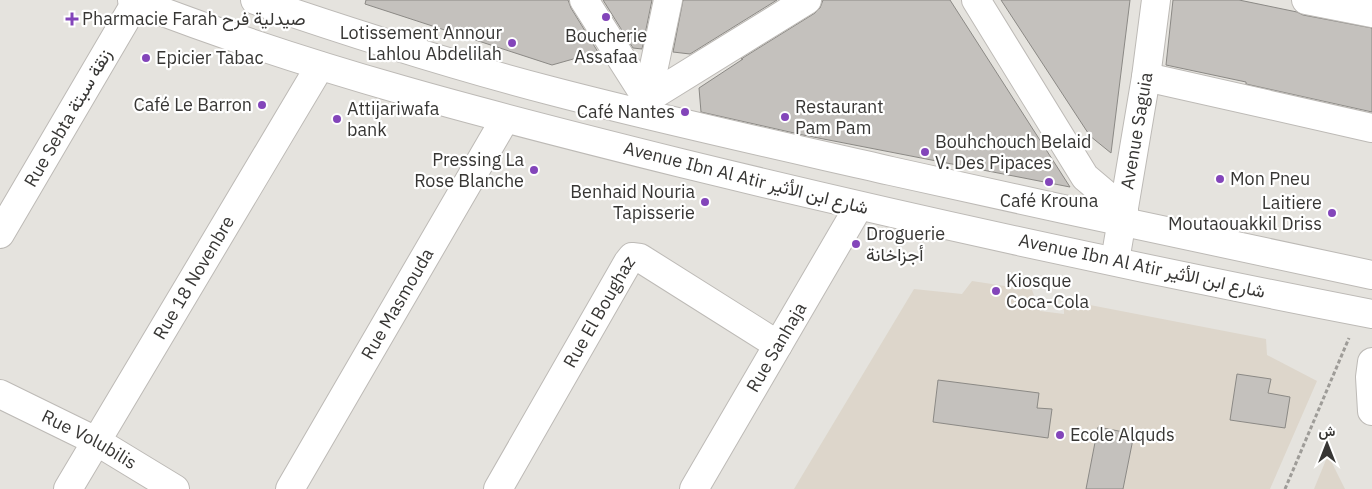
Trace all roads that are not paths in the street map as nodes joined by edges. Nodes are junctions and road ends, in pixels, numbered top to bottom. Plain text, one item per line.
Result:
1 (584, 0) edge
2 (668, 0) edge
3 (807, 0) edge
4 (976, 0) edge
5 (1156, 0) edge
6 (1306, 0) edge
7 (134, 1) edge
8 (271, 3) edge
9 (1370, 8) edge
10 (320, 66) junction
11 (1146, 77) junction
12 (646, 106) junction
13 (505, 119) junction
14 (1372, 128) edge
15 (858, 206) junction
16 (1123, 216) junction
17 (0, 234) edge
18 (1115, 261) junction
19 (1372, 275) edge
20 (1366, 312) edge
21 (778, 345) junction
22 (1372, 362) edge
23 (0, 394) edge
24 (1372, 411) edge
25 (96, 441) junction
26 (68, 489) edge
27 (175, 489) edge
28 (290, 489) edge
29 (498, 489) edge
30 (694, 489) edge

1 - 12 street
2 - 12 street
3 - 12 street
4 - 16 street
5 - 11 street, Avenue Saguia
6 - 9 street
7 - 10 street, Avenue Ibn Al Atir شارع ابن الأثير
7 - 17 street, Rue Sebta زنقة سبتة
8 - 12 street
10 - 13 street, Avenue Ibn Al Atir شارع ابن الأثير
10 - 25 street, Rue 18 Novenbre
11 - 14 street
11 - 16 street, Avenue Saguia
12 - 16 street
13 - 15 street, Avenue Ibn Al Atir شارع ابن الأثير
13 - 28 street, Rue Masmouda
15 - 18 street, Avenue Ibn Al Atir شارع ابن الأثير
15 - 21 street, Rue Sanhaja
16 - 18 street, Avenue Saguia
16 - 19 street
18 - 20 street, Avenue Ibn Al Atir شارع ابن الأثير
21 - 29 street, Rue El Boughaz
21 - 30 street, Rue Sanhaja
22 - 24 street
23 - 25 street, Rue Volubilis
25 - 26 street, Rue 18 Novenbre
25 - 27 street, Rue Volubilis

